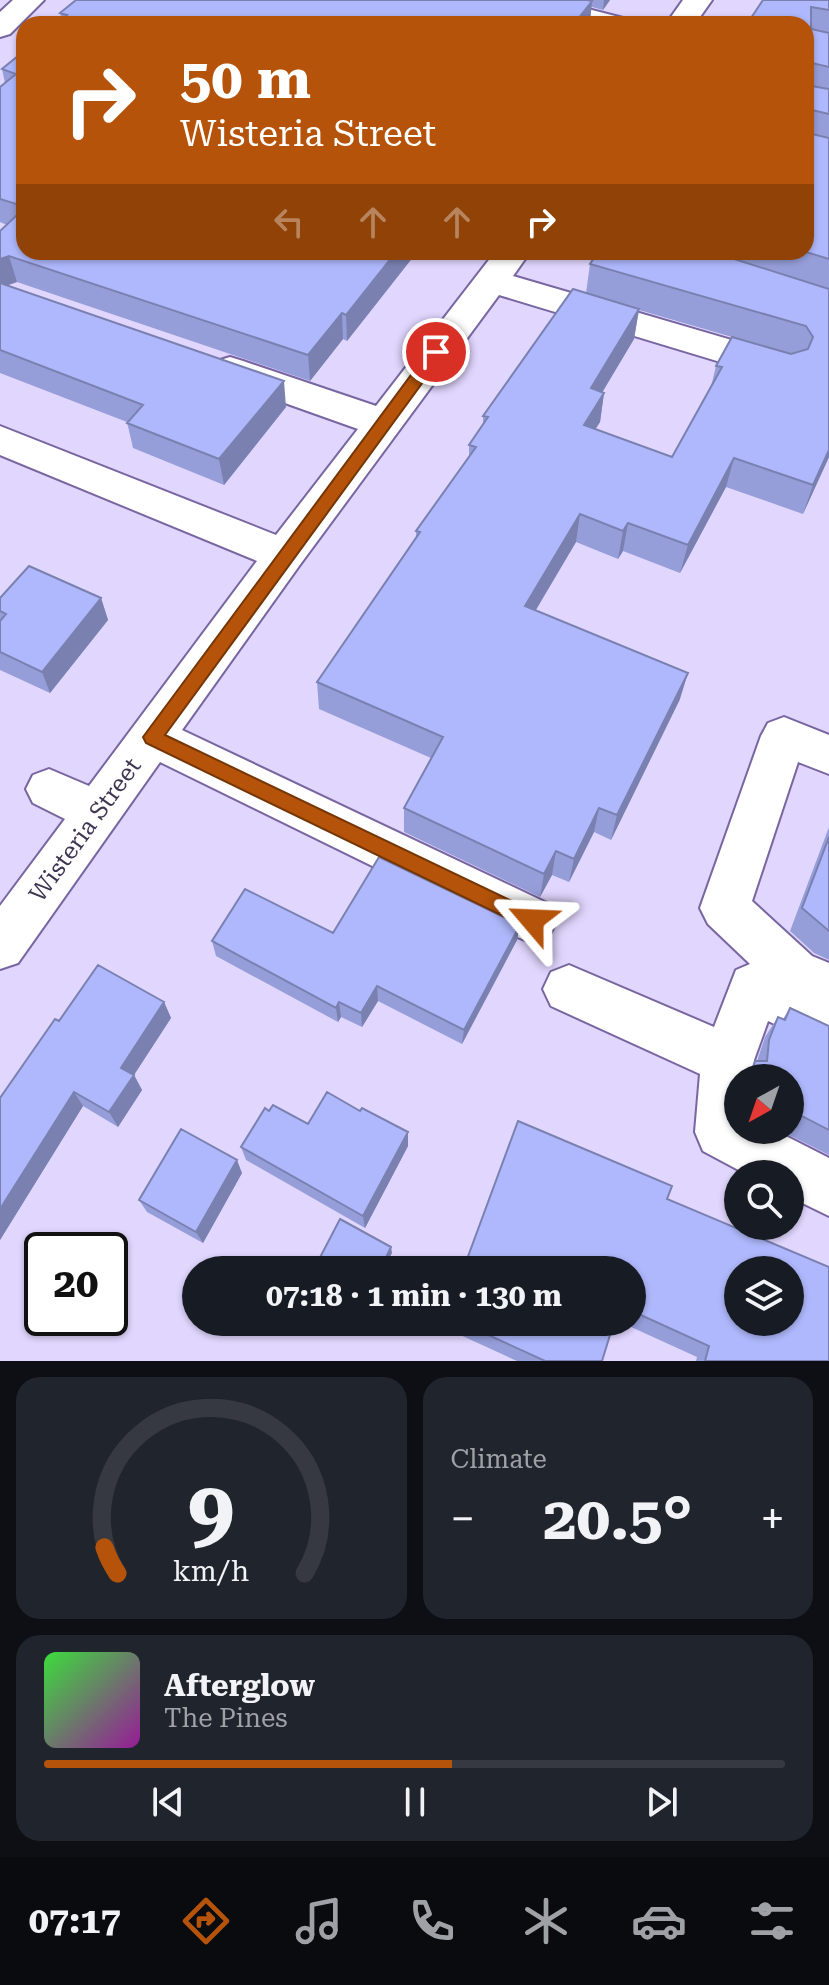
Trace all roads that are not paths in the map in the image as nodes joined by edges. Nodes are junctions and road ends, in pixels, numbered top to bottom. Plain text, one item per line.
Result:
1 (30, 0) edge
2 (519, 0) edge
3 (582, 16) edge
4 (0, 28) edge
5 (501, 267) edge
6 (194, 358) edge
7 (783, 368) edge
8 (383, 423) junction
9 (0, 440) edge
10 (284, 555) junction
11 (152, 737) junction
12 (829, 755) edge
13 (49, 789) dead end
14 (98, 812) junction
15 (532, 920) dead end
16 (0, 946) edge
17 (829, 988) edge
18 (569, 989) dead end
19 (829, 1025) edge
20 (728, 1060) junction
21 (829, 1188) edge

1 - 4 street
2 - 3 street
5 - 7 street
5 - 8 street, Wisteria Street
6 - 8 street
8 - 10 street, Wisteria Street
9 - 10 street
10 - 11 street, Wisteria Street
11 - 14 street, Wisteria Street
11 - 15 street
12 - 17 street
13 - 14 street
14 - 16 street, Wisteria Street
18 - 20 street
19 - 20 street
20 - 21 street

